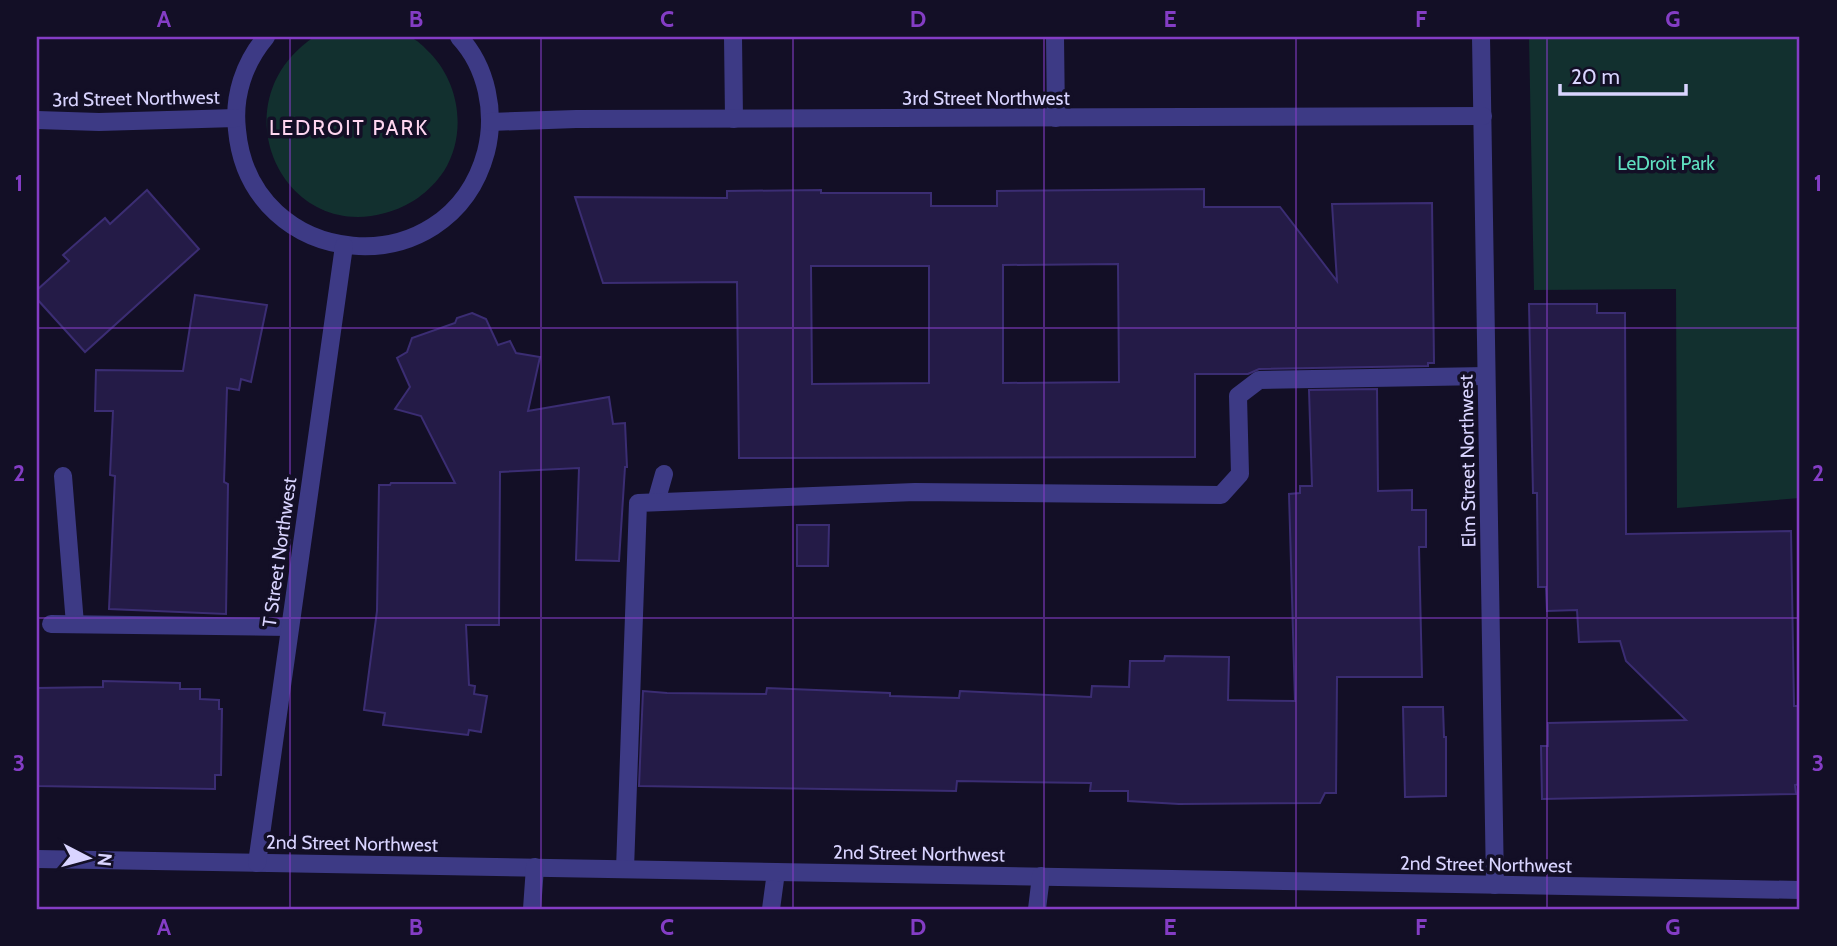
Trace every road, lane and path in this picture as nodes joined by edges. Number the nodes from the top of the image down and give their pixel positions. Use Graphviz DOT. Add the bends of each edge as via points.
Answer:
graph roads {
  1 [pos="266,37"];
  2 [pos="459,37"];
  3 [pos="733,37"];
  4 [pos="1055,37"];
  5 [pos="1481,37"];
  6 [pos="1483,116"];
  7 [pos="236,118"];
  8 [pos="1056,118"];
  9 [pos="734,119"];
  10 [pos="37,120"];
  11 [pos="490,122"];
  12 [pos="344,246"];
  13 [pos="1486,376"];
  14 [pos="664,474"];
  15 [pos="64,476"];
  16 [pos="656,502"];
  17 [pos="51,624"];
  18 [pos="75,624"];
  19 [pos="290,627"];
  20 [pos="37,859"];
  21 [pos="257,863"];
  22 [pos="535,867"];
  23 [pos="625,869"];
  24 [pos="776,872"];
  25 [pos="1041,876"];
  26 [pos="1494,885"];
  27 [pos="1800,890"];
  28 [pos="532,909"];
  29 [pos="771,909"];
  30 [pos="1037,909"];
  1 -- 7 [label="street" via="241,81"];
  2 -- 11 [label="street" via="481,73"];
  3 -- 9 [label="street"];
  4 -- 8 [label="street"];
  5 -- 6 [label="street, Elm Street Northwest"];
  6 -- 8 [label="street, 3rd Street Northwest"];
  6 -- 13 [label="street, Elm Street Northwest"];
  7 -- 10 [label="street, 3rd Street Northwest"];
  7 -- 12 [label="street" via="238,144 249,178 271,209 297,229"];
  8 -- 9 [label="street, 3rd Street Northwest"];
  9 -- 11 [label="street, 3rd Street Northwest"];
  11 -- 12 [label="street" via="483,162 471,186 439,222 399,242"];
  12 -- 19 [label="street, T Street Northwest"];
  13 -- 16 [label="street" via="1259,380 1238,396 1240,474 1221,495 915,492"];
  13 -- 26 [label="street, Elm Street Northwest"];
  14 -- 16 [label="street"];
  15 -- 18 [label="street"];
  16 -- 23 [label="street" via="638,503"];
  17 -- 18 [label="street"];
  18 -- 19 [label="street"];
  19 -- 21 [label="street, T Street Northwest"];
  20 -- 21 [label="street, 2nd Street Northwest"];
  21 -- 22 [label="street, 2nd Street Northwest"];
  22 -- 23 [label="street, 2nd Street Northwest"];
  22 -- 28 [label="street"];
  23 -- 24 [label="street, 2nd Street Northwest"];
  24 -- 25 [label="street, 2nd Street Northwest"];
  24 -- 29 [label="street"];
  25 -- 26 [label="street, 2nd Street Northwest"];
  25 -- 30 [label="street"];
  26 -- 27 [label="street, 2nd Street Northwest"];
}
